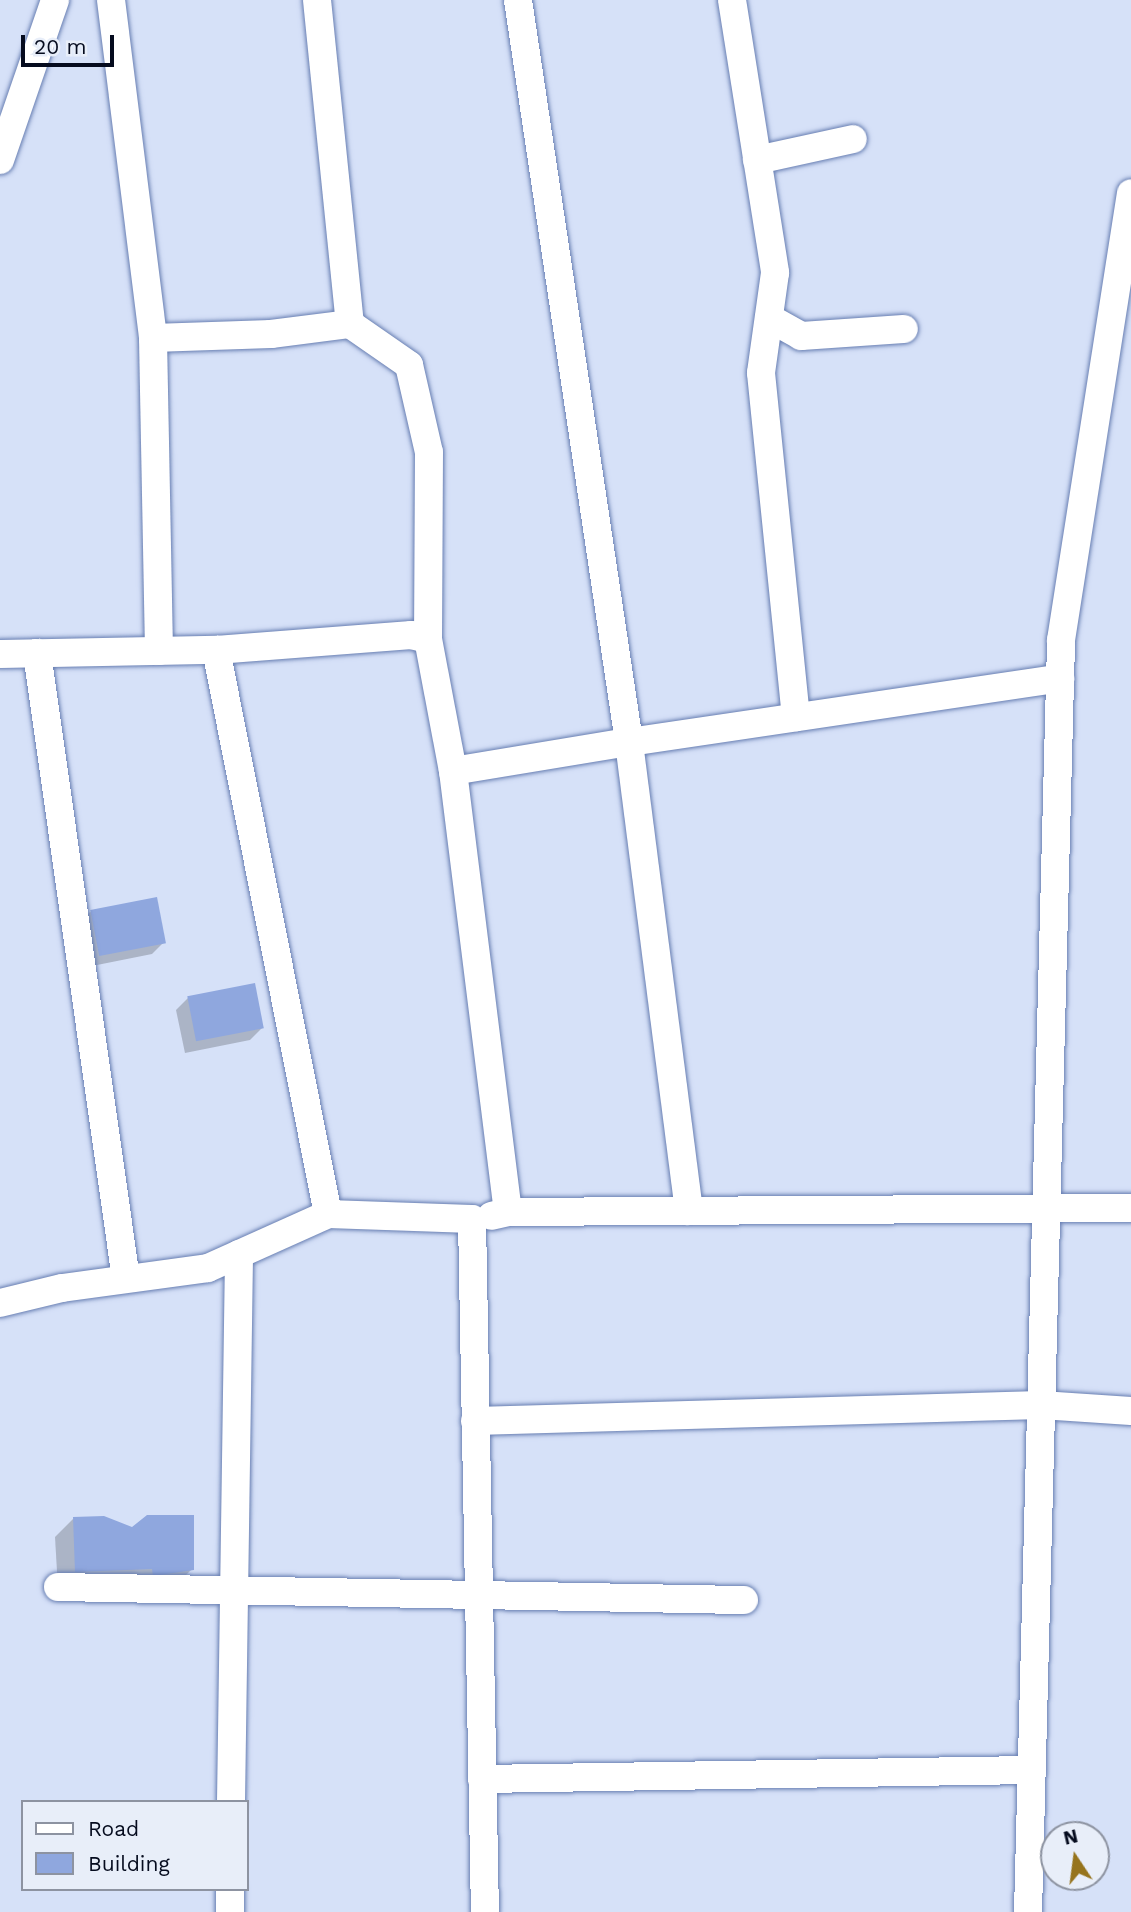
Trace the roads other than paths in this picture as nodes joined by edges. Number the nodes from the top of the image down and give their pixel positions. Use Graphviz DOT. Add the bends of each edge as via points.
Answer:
graph roads {
  1 [pos="55,0"];
  2 [pos="111,0"];
  3 [pos="317,0"];
  4 [pos="518,0"];
  5 [pos="732,0"];
  6 [pos="853,139"];
  7 [pos="0,160"];
  8 [pos="757,160"];
  9 [pos="1131,193"];
  10 [pos="1124,293"];
  11 [pos="769,318"];
  12 [pos="350,324"];
  13 [pos="904,329"];
  14 [pos="153,338"];
  15 [pos="428,639"];
  16 [pos="215,650"];
  17 [pos="159,651"];
  18 [pos="37,653"];
  19 [pos="0,654"];
  20 [pos="1060,678"];
  21 [pos="796,717"];
  22 [pos="629,741"];
  23 [pos="453,771"];
  24 [pos="1131,1208"];
  25 [pos="1046,1209"];
  26 [pos="689,1211"];
  27 [pos="508,1212"];
  28 [pos="328,1214"];
  29 [pos="472,1219"];
  30 [pos="239,1254"];
  31 [pos="126,1279"];
  32 [pos="0,1303"];
  33 [pos="1041,1405"];
  34 [pos="1131,1411"];
  35 [pos="475,1421"];
  36 [pos="58,1587"];
  37 [pos="234,1592"];
  38 [pos="479,1598"];
  39 [pos="744,1600"];
  40 [pos="1032,1770"];
  41 [pos="482,1779"];
  42 [pos="231,1800"];
  43 [pos="230,1891"];
  44 [pos="230,1912"];
  45 [pos="485,1912"];
  46 [pos="1028,1912"];
  1 -- 7 [label="street"];
  2 -- 14 [label="street"];
  3 -- 12 [label="street"];
  4 -- 22 [label="street"];
  5 -- 8 [label="street"];
  6 -- 8 [label="street"];
  8 -- 11 [label="street" via="775,273"];
  9 -- 10 [label="street"];
  10 -- 20 [label="street" via="1061,640"];
  11 -- 13 [label="street" via="801,336"];
  11 -- 21 [label="street" via="761,373"];
  12 -- 14 [label="street" via="271,334"];
  12 -- 15 [label="street" via="409,365 429,452"];
  14 -- 17 [label="street"];
  15 -- 16 [label="street" via="411,635"];
  15 -- 23 [label="street"];
  16 -- 17 [label="street"];
  16 -- 28 [label="street"];
  17 -- 18 [label="street"];
  18 -- 19 [label="street"];
  18 -- 31 [label="street"];
  20 -- 21 [label="street"];
  20 -- 25 [label="street"];
  21 -- 22 [label="street"];
  22 -- 23 [label="street"];
  22 -- 26 [label="street"];
  23 -- 27 [label="street"];
  24 -- 25 [label="street"];
  25 -- 26 [label="street"];
  25 -- 33 [label="street"];
  26 -- 27 [label="street"];
  27 -- 29 [label="street"];
  28 -- 29 [label="street"];
  28 -- 30 [label="street"];
  29 -- 35 [label="street"];
  30 -- 31 [label="street" via="208,1268"];
  30 -- 37 [label="street"];
  31 -- 32 [label="street"];
  33 -- 34 [label="street"];
  33 -- 35 [label="street"];
  33 -- 40 [label="street"];
  35 -- 38 [label="street"];
  36 -- 37 [label="street"];
  37 -- 38 [label="street"];
  37 -- 42 [label="street"];
  38 -- 39 [label="street"];
  38 -- 41 [label="street"];
  40 -- 41 [label="street"];
  40 -- 46 [label="street"];
  41 -- 45 [label="street"];
  43 -- 44 [label="street"];
}
